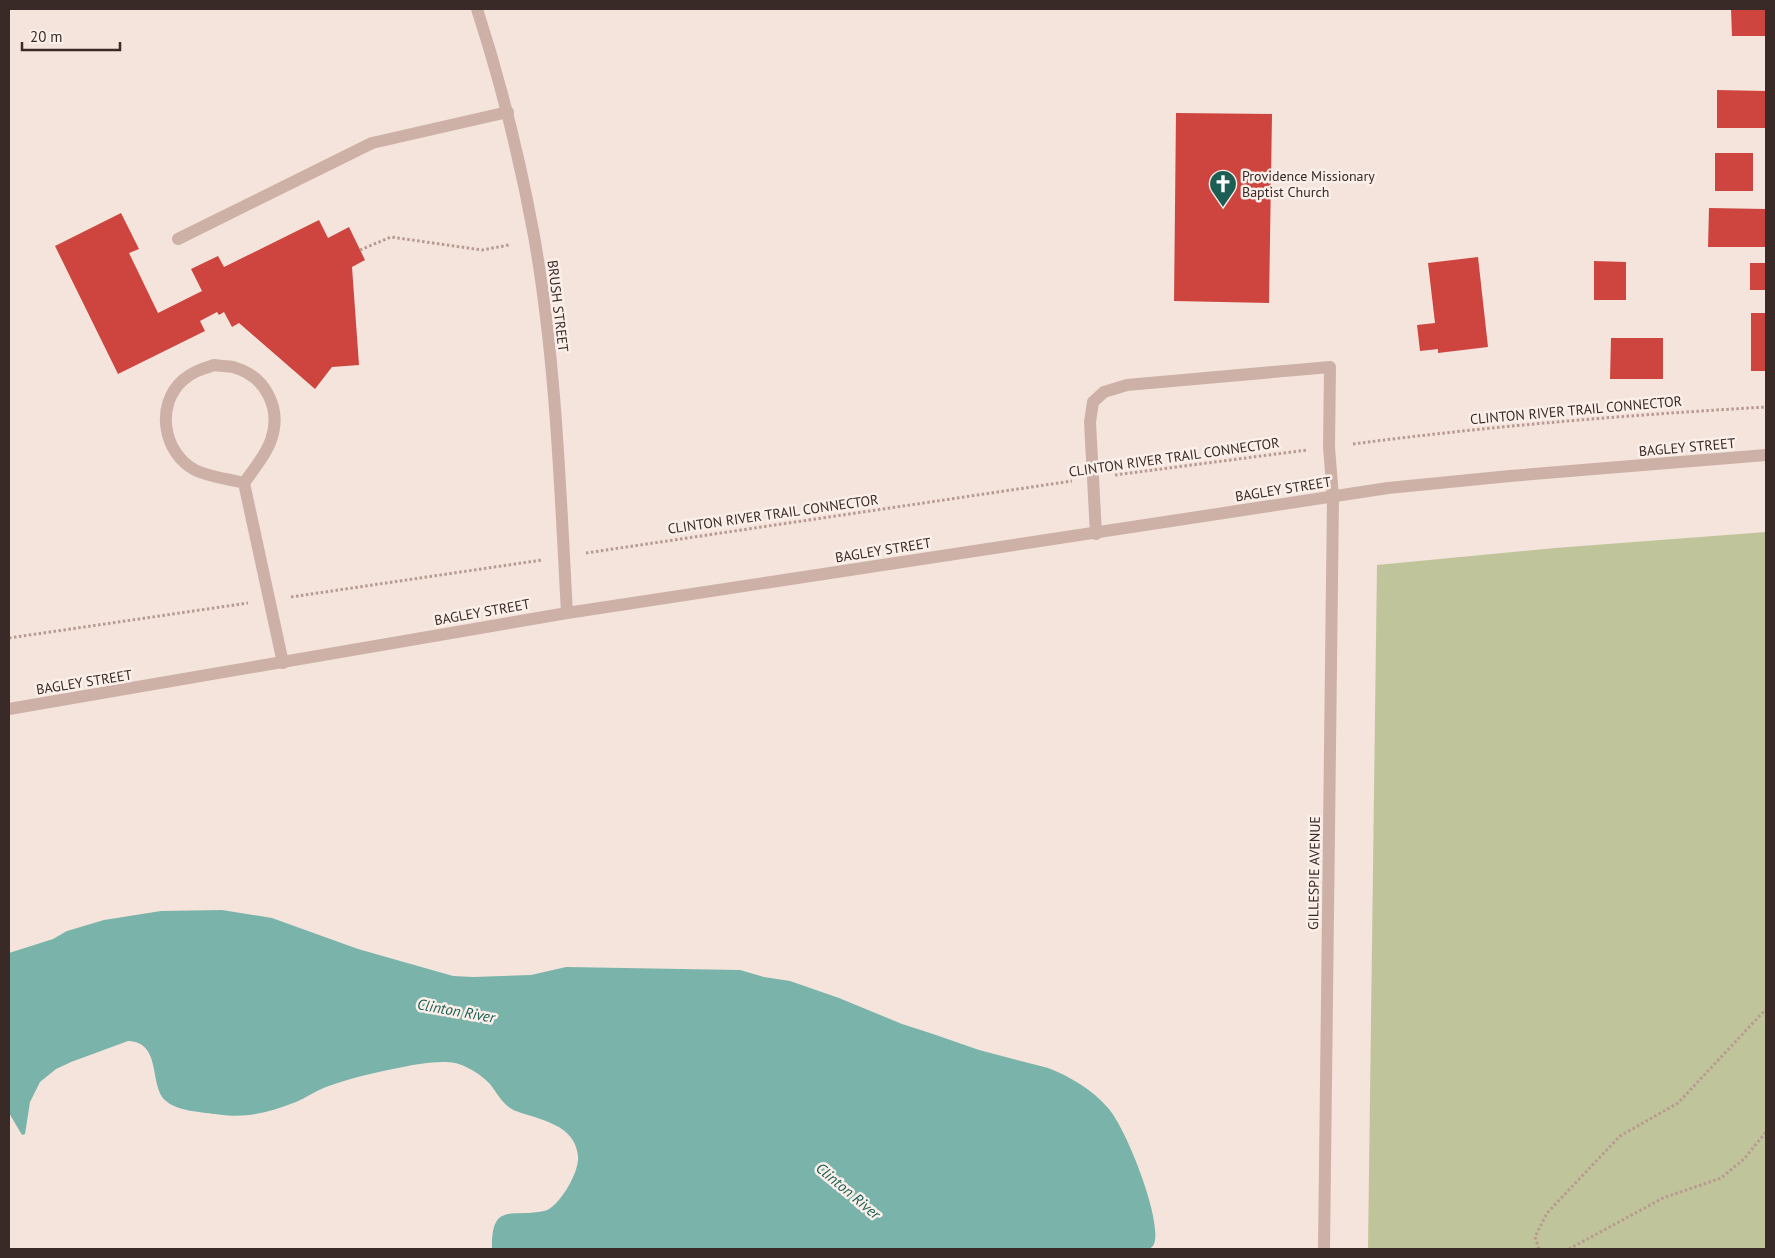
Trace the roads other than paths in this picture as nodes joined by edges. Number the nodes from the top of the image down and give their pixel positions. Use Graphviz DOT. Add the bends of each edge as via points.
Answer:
graph roads {
  1 [pos="477,9"];
  2 [pos="508,112"];
  3 [pos="178,239"];
  4 [pos="1766,455"];
  5 [pos="244,483"];
  6 [pos="1333,497"];
  7 [pos="1096,534"];
  8 [pos="567,613"];
  9 [pos="283,663"];
  10 [pos="9,709"];
  11 [pos="1324,1249"];
  1 -- 2 [label="street, BRUSH STREET"];
  2 -- 3 [label="street" via="372,143"];
  2 -- 8 [label="street, BRUSH STREET" via="534,237 544,308 554,402"];
  4 -- 6 [label="street, BAGLEY STREET" via="1458,481"];
  5 -- 5 [label="street" via="195,470 171,446 166,429 166,411 171,395 196,371 214,366 233,367 250,374 265,388 273,405 275,424 271,442"];
  5 -- 9 [label="street"];
  6 -- 7 [label="street, BAGLEY STREET"];
  6 -- 7 [label="street, GILLESPIE AVENUE" via="1329,447 1330,367 1127,385 1104,392 1093,402 1090,422"];
  6 -- 11 [label="street, GILLESPIE AVENUE"];
  7 -- 8 [label="street, BAGLEY STREET"];
  8 -- 9 [label="street, BAGLEY STREET"];
  9 -- 10 [label="street, BAGLEY STREET"];
}
